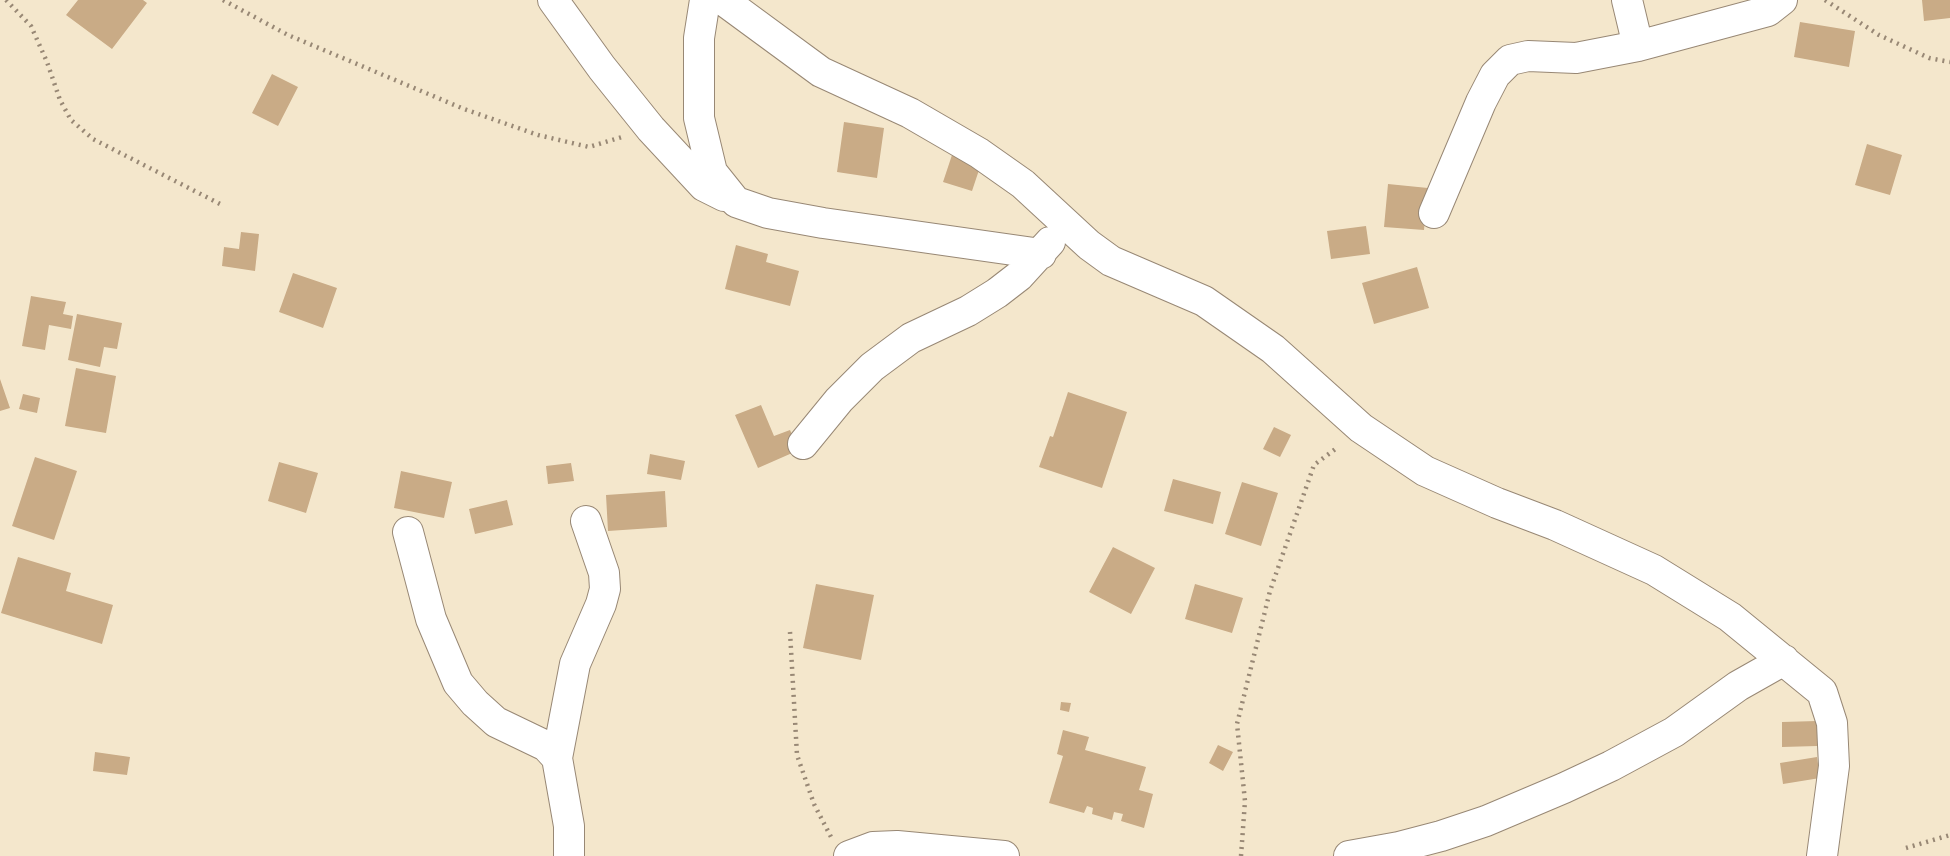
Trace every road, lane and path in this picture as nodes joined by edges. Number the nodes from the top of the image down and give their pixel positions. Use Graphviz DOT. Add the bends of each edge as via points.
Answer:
graph roads {
  1 [pos="6,0"];
  2 [pos="223,0"];
  3 [pos="553,0"];
  4 [pos="705,0"];
  5 [pos="723,0"];
  6 [pos="1627,0"];
  7 [pos="1782,0"];
  8 [pos="1825,0"];
  9 [pos="1638,46"];
  10 [pos="1950,62"];
  11 [pos="651,129"];
  12 [pos="737,202"];
  13 [pos="224,206"];
  14 [pos="1434,213"];
  15 [pos="1066,222"];
  16 [pos="1041,254"];
  17 [pos="1361,428"];
  18 [pos="803,444"];
  19 [pos="586,521"];
  20 [pos="408,532"];
  21 [pos="790,632"];
  22 [pos="1784,660"];
  23 [pos="557,758"];
  24 [pos="1950,835"];
  25 [pos="1906,848"];
  26 [pos="842,851"];
  27 [pos="569,856"];
  28 [pos="1003,856"];
  29 [pos="1241,856"];
  30 [pos="1349,856"];
  31 [pos="1822,856"];
  1 -- 13 [label="path" via="31,26 71,120 93,139"];
  2 -- 11 [label="path" via="288,35 538,135 589,147"];
  3 -- 11 [label="street"];
  4 -- 12 [label="street" via="699,38 699,118 712,172"];
  5 -- 15 [label="street" via="821,72 910,113 979,153"];
  6 -- 9 [label="street"];
  7 -- 9 [label="street" via="1768,11"];
  8 -- 10 [label="path" via="1879,35 1929,58"];
  9 -- 14 [label="street" via="1576,58 1510,60 1495,75 1481,102"];
  11 -- 12 [label="street" via="704,186"];
  12 -- 16 [label="street" via="823,223"];
  15 -- 16 [label="street"];
  15 -- 17 [label="street" via="1111,261 1214,307 1273,349"];
  16 -- 18 [label="street" via="997,293 911,338 872,367"];
  17 -- 22 [label="street" via="1425,471 1654,570 1730,617"];
  17 -- 29 [label="path" via="1314,465 1270,591 1237,724 1245,801"];
  19 -- 23 [label="street" via="605,589 575,664"];
  20 -- 23 [label="street" via="431,619 458,683 496,722 546,746"];
  21 -- 26 [label="path" via="797,755 814,804"];
  22 -- 30 [label="street" via="1674,732 1564,788 1441,836"];
  22 -- 31 [label="street" via="1822,692 1832,723 1834,766"];
  23 -- 27 [label="street" via="569,826"];
  24 -- 25 [label="path"];
  26 -- 28 [label="street" via="897,846"];
}
